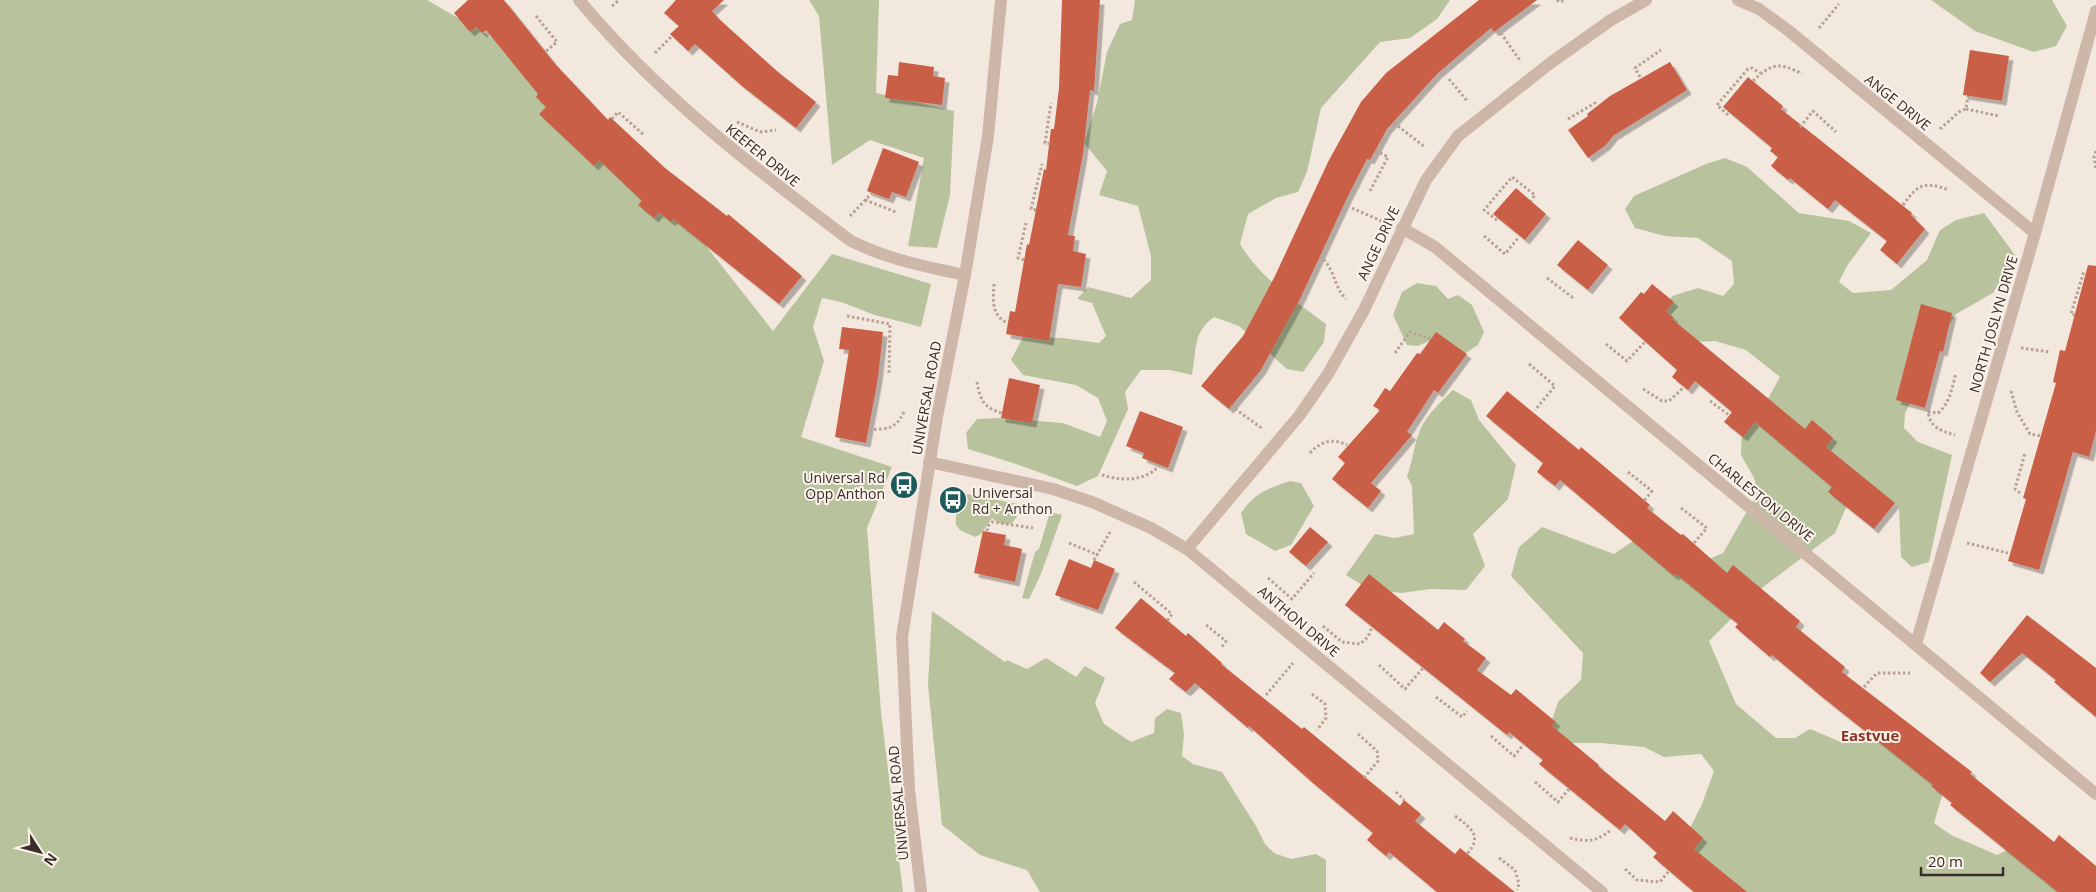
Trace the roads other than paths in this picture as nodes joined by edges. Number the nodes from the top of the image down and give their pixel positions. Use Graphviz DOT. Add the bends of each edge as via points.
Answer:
graph roads {
  1 [pos="579,0"];
  2 [pos="1001,0"];
  3 [pos="1646,0"];
  4 [pos="1738,0"];
  5 [pos="2096,10"];
  6 [pos="1402,228"];
  7 [pos="2035,233"];
  8 [pos="965,275"];
  9 [pos="929,462"];
  10 [pos="1187,549"];
  11 [pos="1916,644"];
  12 [pos="2096,794"];
  13 [pos="921,892"];
  14 [pos="1602,892"];
  1 -- 8 [label="street, KEEFER DRIVE" via="605,31 677,102 851,241 909,263"];
  2 -- 8 [label="street, UNIVERSAL ROAD" via="988,136"];
  3 -- 6 [label="street, ANGE DRIVE" via="1611,20 1458,136 1426,180"];
  4 -- 7 [label="street, ANGE DRIVE" via="1759,9 1805,45"];
  5 -- 7 [label="street, NORTH JOSLYN DRIVE"];
  6 -- 10 [label="street, ANGE DRIVE" via="1364,310 1328,374 1299,416"];
  6 -- 11 [label="street, CHARLESTON DRIVE" via="1434,247"];
  7 -- 11 [label="street, NORTH JOSLYN DRIVE"];
  8 -- 9 [label="street, UNIVERSAL ROAD"];
  9 -- 10 [label="street, ANTHON DRIVE" via="1053,489 1096,503 1151,528"];
  9 -- 13 [label="street, UNIVERSAL ROAD" via="902,637 910,790"];
  10 -- 14 [label="street, ANTHON DRIVE"];
  11 -- 12 [label="street, CHARLESTON DRIVE"];
}
